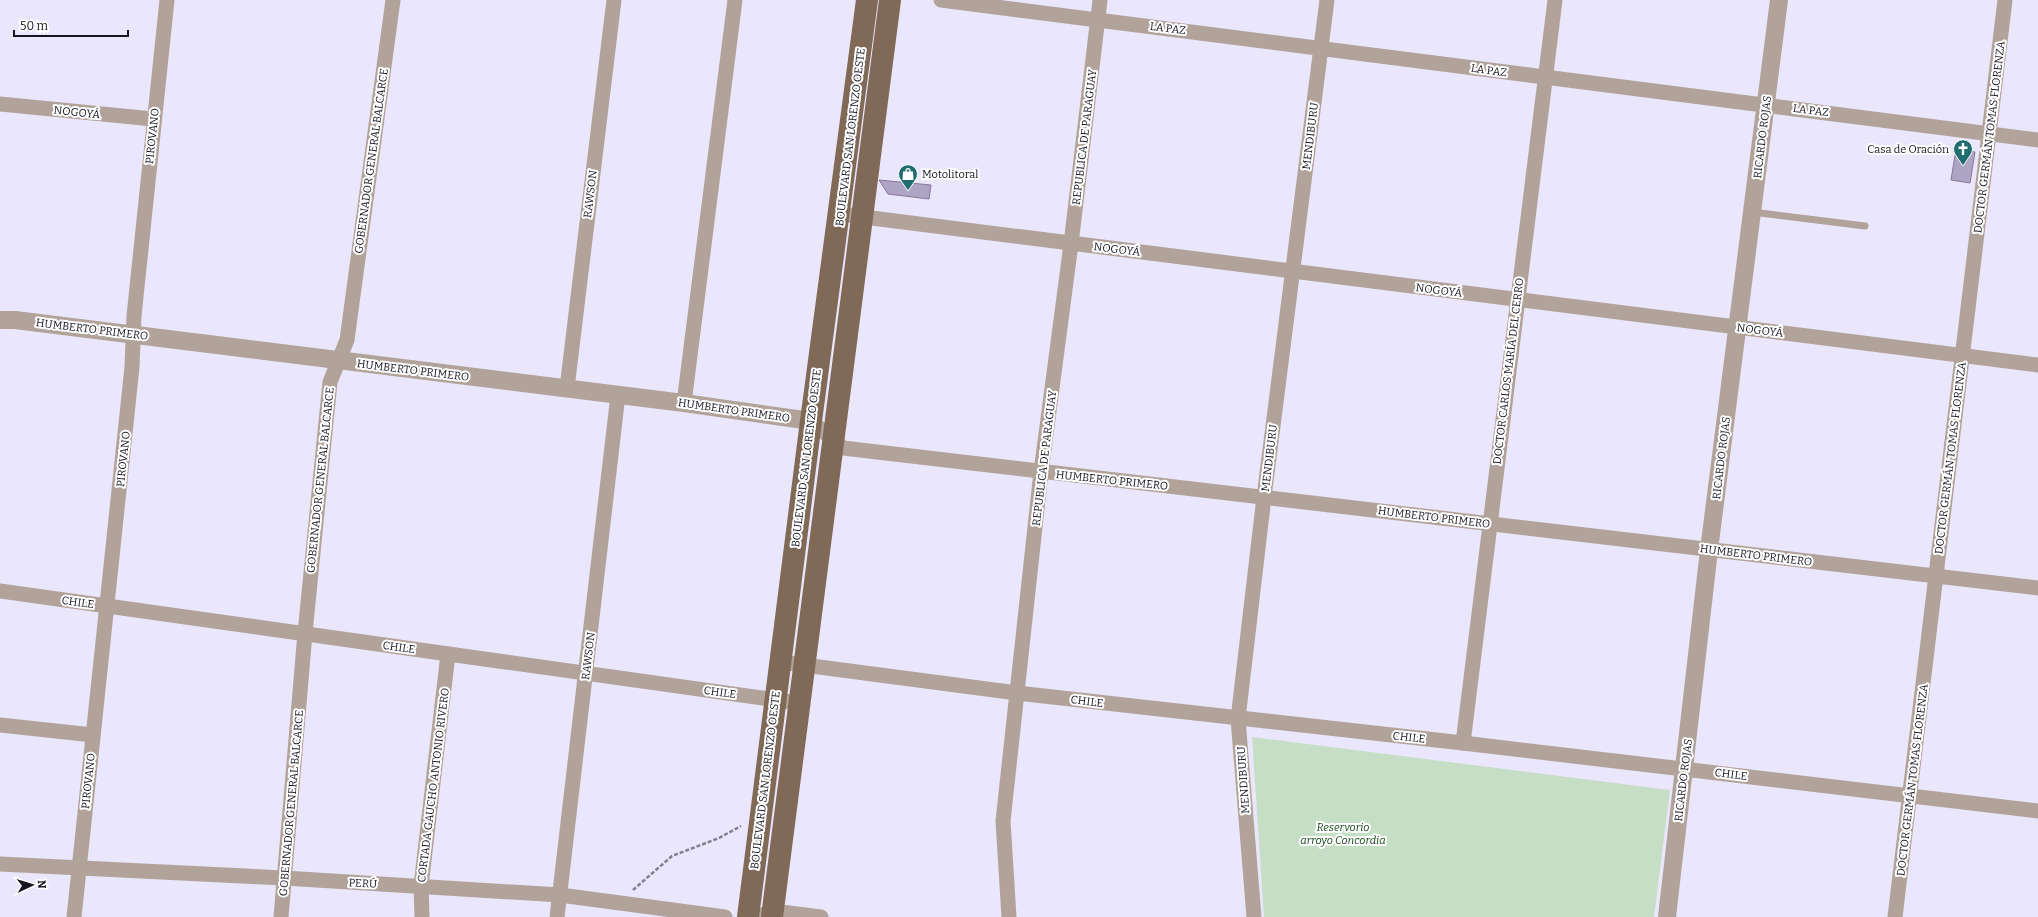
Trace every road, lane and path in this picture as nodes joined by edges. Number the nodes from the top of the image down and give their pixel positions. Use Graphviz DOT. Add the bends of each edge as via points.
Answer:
graph roads {
  1 [pos="167,0"];
  2 [pos="393,0"];
  3 [pos="614,0"];
  4 [pos="735,0"];
  5 [pos="867,0"];
  6 [pos="890,0"];
  7 [pos="941,0"];
  8 [pos="1100,0"];
  9 [pos="1327,0"];
  10 [pos="1555,0"];
  11 [pos="1779,0"];
  12 [pos="2005,0"];
  13 [pos="1098,20"];
  14 [pos="1322,47"];
  15 [pos="1546,77"];
  16 [pos="0,104"];
  17 [pos="1766,104"];
  18 [pos="153,119"];
  19 [pos="1989,133"];
  20 [pos="2038,140"];
  21 [pos="1752,212"];
  22 [pos="840,214"];
  23 [pos="863,216"];
  24 [pos="1865,226"];
  25 [pos="1071,244"];
  26 [pos="1293,271"];
  27 [pos="1517,300"];
  28 [pos="5,318"];
  29 [pos="1738,327"];
  30 [pos="132,334"];
  31 [pos="1962,355"];
  32 [pos="338,361"];
  33 [pos="2038,365"];
  34 [pos="567,388"];
  35 [pos="618,395"];
  36 [pos="684,403"];
  37 [pos="810,421"];
  38 [pos="832,441"];
  39 [pos="1041,472"];
  40 [pos="1264,496"];
  41 [pos="1489,524"];
  42 [pos="1709,550"];
  43 [pos="1935,576"];
  44 [pos="2038,588"];
  45 [pos="0,591"];
  46 [pos="107,606"];
  47 [pos="305,633"];
  48 [pos="448,654"];
  49 [pos="781,662"];
  50 [pos="803,666"];
  51 [pos="586,672"];
  52 [pos="1017,693"];
  53 [pos="775,700"];
  54 [pos="798,704"];
  55 [pos="1238,719"];
  56 [pos="0,725"];
  57 [pos="93,735"];
  58 [pos="1463,743"];
  59 [pos="1684,769"];
  60 [pos="1910,795"];
  61 [pos="2038,811"];
  62 [pos="761,815"];
  63 [pos="0,864"];
  64 [pos="79,867"];
  65 [pos="284,878"];
  66 [pos="420,886"];
  67 [pos="560,895"];
  68 [pos="618,902"];
  69 [pos="767,915"];
  70 [pos="74,917"];
  71 [pos="281,917"];
  72 [pos="422,917"];
  73 [pos="557,917"];
  74 [pos="725,917"];
  75 [pos="748,917"];
  76 [pos="821,917"];
  77 [pos="1009,917"];
  78 [pos="1254,917"];
  79 [pos="1667,917"];
  80 [pos="1895,917"];
  1 -- 18 [label="street, PIROVANO"];
  2 -- 32 [label="street, GOBERNADOR GENERAL BALCARCE" via="347,340"];
  3 -- 34 [label="street, RAWSON"];
  4 -- 36 [label="street"];
  5 -- 22 [label="main road, BOULEVARD SAN LORENZO OESTE"];
  6 -- 23 [label="main road, BOULEVARD SAN LORENZO OESTE"];
  7 -- 13 [label="street, LA PAZ"];
  8 -- 13 [label="street, REPUBLICA DE PARAGUAY"];
  9 -- 14 [label="street, MENDIBURU"];
  10 -- 15 [label="street, DOCTOR CARLOS MARÍA DEL CERRO"];
  11 -- 17 [label="street, RICARDO ROJAS"];
  12 -- 19 [label="street, DOCTOR GERMÁN TOMAS FLORENZA"];
  13 -- 14 [label="street, LA PAZ"];
  13 -- 25 [label="street, REPUBLICA DE PARAGUAY"];
  14 -- 15 [label="street, LA PAZ"];
  14 -- 26 [label="street, MENDIBURU"];
  15 -- 17 [label="street, LA PAZ"];
  15 -- 27 [label="street, DOCTOR CARLOS MARÍA DEL CERRO"];
  16 -- 18 [label="street, NOGOYÁ"];
  17 -- 19 [label="street, LA PAZ"];
  17 -- 21 [label="street, RICARDO ROJAS"];
  18 -- 30 [label="street, PIROVANO"];
  19 -- 20 [label="street, LA PAZ"];
  19 -- 31 [label="street, DOCTOR GERMÁN TOMAS FLORENZA"];
  21 -- 24 [label="lane"];
  21 -- 29 [label="street, RICARDO ROJAS"];
  22 -- 23 [label="street, NOGOYÁ"];
  22 -- 37 [label="main road, BOULEVARD SAN LORENZO OESTE"];
  23 -- 25 [label="street, NOGOYÁ"];
  23 -- 38 [label="main road, BOULEVARD SAN LORENZO OESTE"];
  25 -- 26 [label="street, NOGOYÁ"];
  25 -- 39 [label="street, REPUBLICA DE PARAGUAY"];
  26 -- 27 [label="street, NOGOYÁ"];
  26 -- 40 [label="street, MENDIBURU"];
  27 -- 29 [label="street, NOGOYÁ"];
  27 -- 41 [label="street, DOCTOR CARLOS MARÍA DEL CERRO"];
  28 -- 30 [label="street, HUMBERTO PRIMERO"];
  29 -- 31 [label="street, NOGOYÁ"];
  29 -- 42 [label="street, RICARDO ROJAS"];
  30 -- 32 [label="street, HUMBERTO PRIMERO"];
  30 -- 46 [label="street, PIROVANO" via="132,366"];
  31 -- 33 [label="street, NOGOYÁ"];
  31 -- 43 [label="street, DOCTOR GERMÁN TOMAS FLORENZA"];
  32 -- 34 [label="street, HUMBERTO PRIMERO"];
  32 -- 47 [label="street, GOBERNADOR GENERAL BALCARCE" via="330,382"];
  34 -- 35 [label="street, HUMBERTO PRIMERO"];
  35 -- 36 [label="street, HUMBERTO PRIMERO"];
  35 -- 51 [label="street, RAWSON"];
  36 -- 37 [label="street, HUMBERTO PRIMERO"];
  37 -- 38 [label="street, HUMBERTO PRIMERO"];
  37 -- 49 [label="main road, BOULEVARD SAN LORENZO OESTE"];
  38 -- 39 [label="street, HUMBERTO PRIMERO" via="843,448"];
  38 -- 50 [label="main road, BOULEVARD SAN LORENZO OESTE"];
  39 -- 40 [label="street, HUMBERTO PRIMERO"];
  39 -- 52 [label="street, REPUBLICA DE PARAGUAY"];
  40 -- 41 [label="street, HUMBERTO PRIMERO"];
  40 -- 55 [label="street, MENDIBURU"];
  41 -- 42 [label="street, HUMBERTO PRIMERO"];
  41 -- 58 [label="street, DOCTOR CARLOS MARÍA DEL CERRO"];
  42 -- 43 [label="street, HUMBERTO PRIMERO"];
  42 -- 59 [label="street, RICARDO ROJAS"];
  43 -- 44 [label="street, HUMBERTO PRIMERO"];
  43 -- 60 [label="street, DOCTOR GERMÁN TOMAS FLORENZA"];
  45 -- 46 [label="street, CHILE"];
  46 -- 47 [label="street, CHILE"];
  46 -- 57 [label="street, PIROVANO"];
  47 -- 48 [label="street, CHILE"];
  47 -- 65 [label="street, GOBERNADOR GENERAL BALCARCE"];
  48 -- 51 [label="street, CHILE"];
  48 -- 66 [label="street, CORTADA GAUCHO ANTONIO RIVERO"];
  49 -- 50 [label="street, CHILE"];
  49 -- 53 [label="main road, BOULEVARD SAN LORENZO OESTE"];
  50 -- 52 [label="street, CHILE"];
  50 -- 54 [label="main road, BOULEVARD SAN LORENZO OESTE"];
  51 -- 53 [label="street, CHILE"];
  51 -- 67 [label="street, RAWSON"];
  52 -- 55 [label="street, CHILE"];
  52 -- 77 [label="street, REPUBLICA DE PARAGUAY" via="1002,821"];
  53 -- 54 [label="street, CHILE"];
  53 -- 62 [label="main road, BOULEVARD SAN LORENZO OESTE"];
  54 -- 69 [label="main road, BOULEVARD SAN LORENZO OESTE"];
  55 -- 58 [label="street, CHILE"];
  55 -- 78 [label="street, MENDIBURU"];
  56 -- 57 [label="street"];
  57 -- 64 [label="street, PIROVANO"];
  58 -- 59 [label="street, CHILE"];
  59 -- 60 [label="street, CHILE"];
  59 -- 79 [label="street, RICARDO ROJAS"];
  60 -- 61 [label="street, CHILE"];
  60 -- 80 [label="street, DOCTOR GERMÁN TOMAS FLORENZA"];
  62 -- 68 [label="path" via="719,838 672,856"];
  62 -- 75 [label="main road, BOULEVARD SAN LORENZO OESTE"];
  63 -- 64 [label="street, PERÚ"];
  64 -- 65 [label="street, PERÚ"];
  64 -- 70 [label="street, PIROVANO"];
  65 -- 66 [label="street, PERÚ"];
  65 -- 71 [label="street, GOBERNADOR GENERAL BALCARCE"];
  66 -- 67 [label="street, PERÚ"];
  66 -- 72 [label="street, CORTADA GAUCHO ANTONIO RIVERO"];
  67 -- 68 [label="street, PERÚ"];
  67 -- 73 [label="street, RAWSON"];
  68 -- 74 [label="street, PERÚ"];
  69 -- 76 [label="street"];
}
